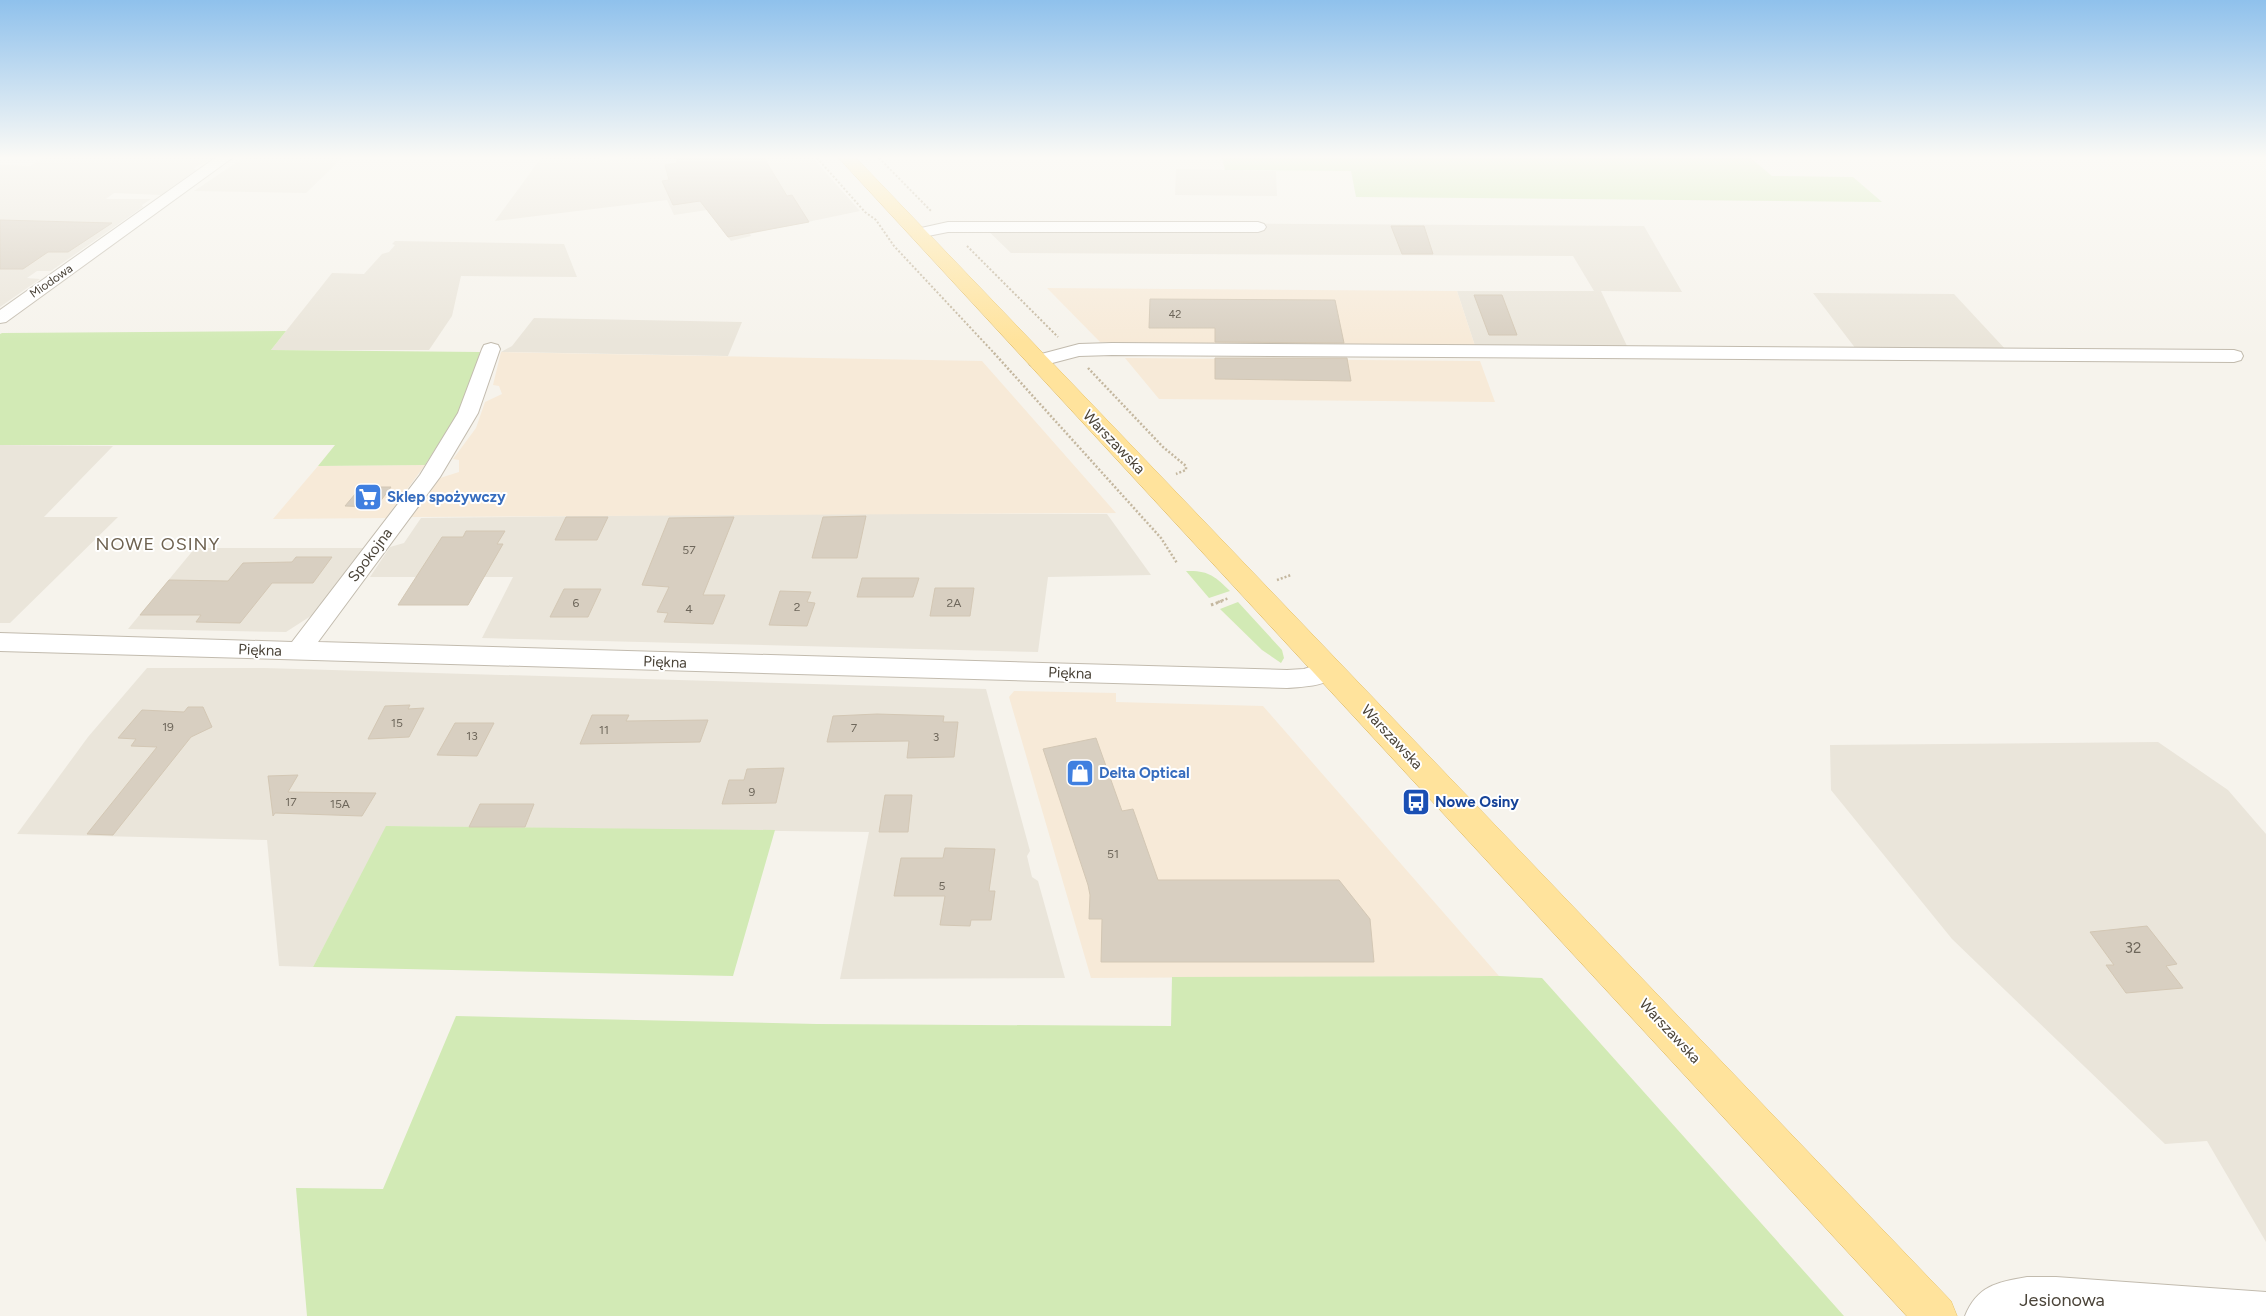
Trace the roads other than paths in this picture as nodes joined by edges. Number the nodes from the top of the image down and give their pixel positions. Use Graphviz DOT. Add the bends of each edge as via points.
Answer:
graph roads {
  1 [pos="139,219"];
  2 [pos="905,219"];
  3 [pos="1258,227"];
  4 [pos="918,233"];
  5 [pos="0,318"];
  6 [pos="490,349"];
  7 [pos="2234,356"];
  8 [pos="1038,361"];
  9 [pos="0,642"];
  10 [pos="298,651"];
  11 [pos="1328,670"];
  12 [pos="2266,1311"];
  13 [pos="1936,1316"];
  14 [pos="1984,1316"];
  1 -- 5 [label="street, Miodowa"];
  2 -- 4 [label="main road, Warszawska"];
  3 -- 4 [label="street" via="948,226"];
  4 -- 8 [label="main road, Warszawska"];
  6 -- 10 [label="street, Spokojna" via="468,413 429,477"];
  7 -- 8 [label="street" via="1142,349 1072,352"];
  8 -- 11 [label="main road, Warszawska"];
  9 -- 10 [label="street, Piękna"];
  10 -- 11 [label="street, Piękna" via="1287,679 1306,678"];
  11 -- 13 [label="main road, Warszawska"];
  12 -- 14 [label="street, Jesionowa" via="2027,1296 2000,1302"];
}
